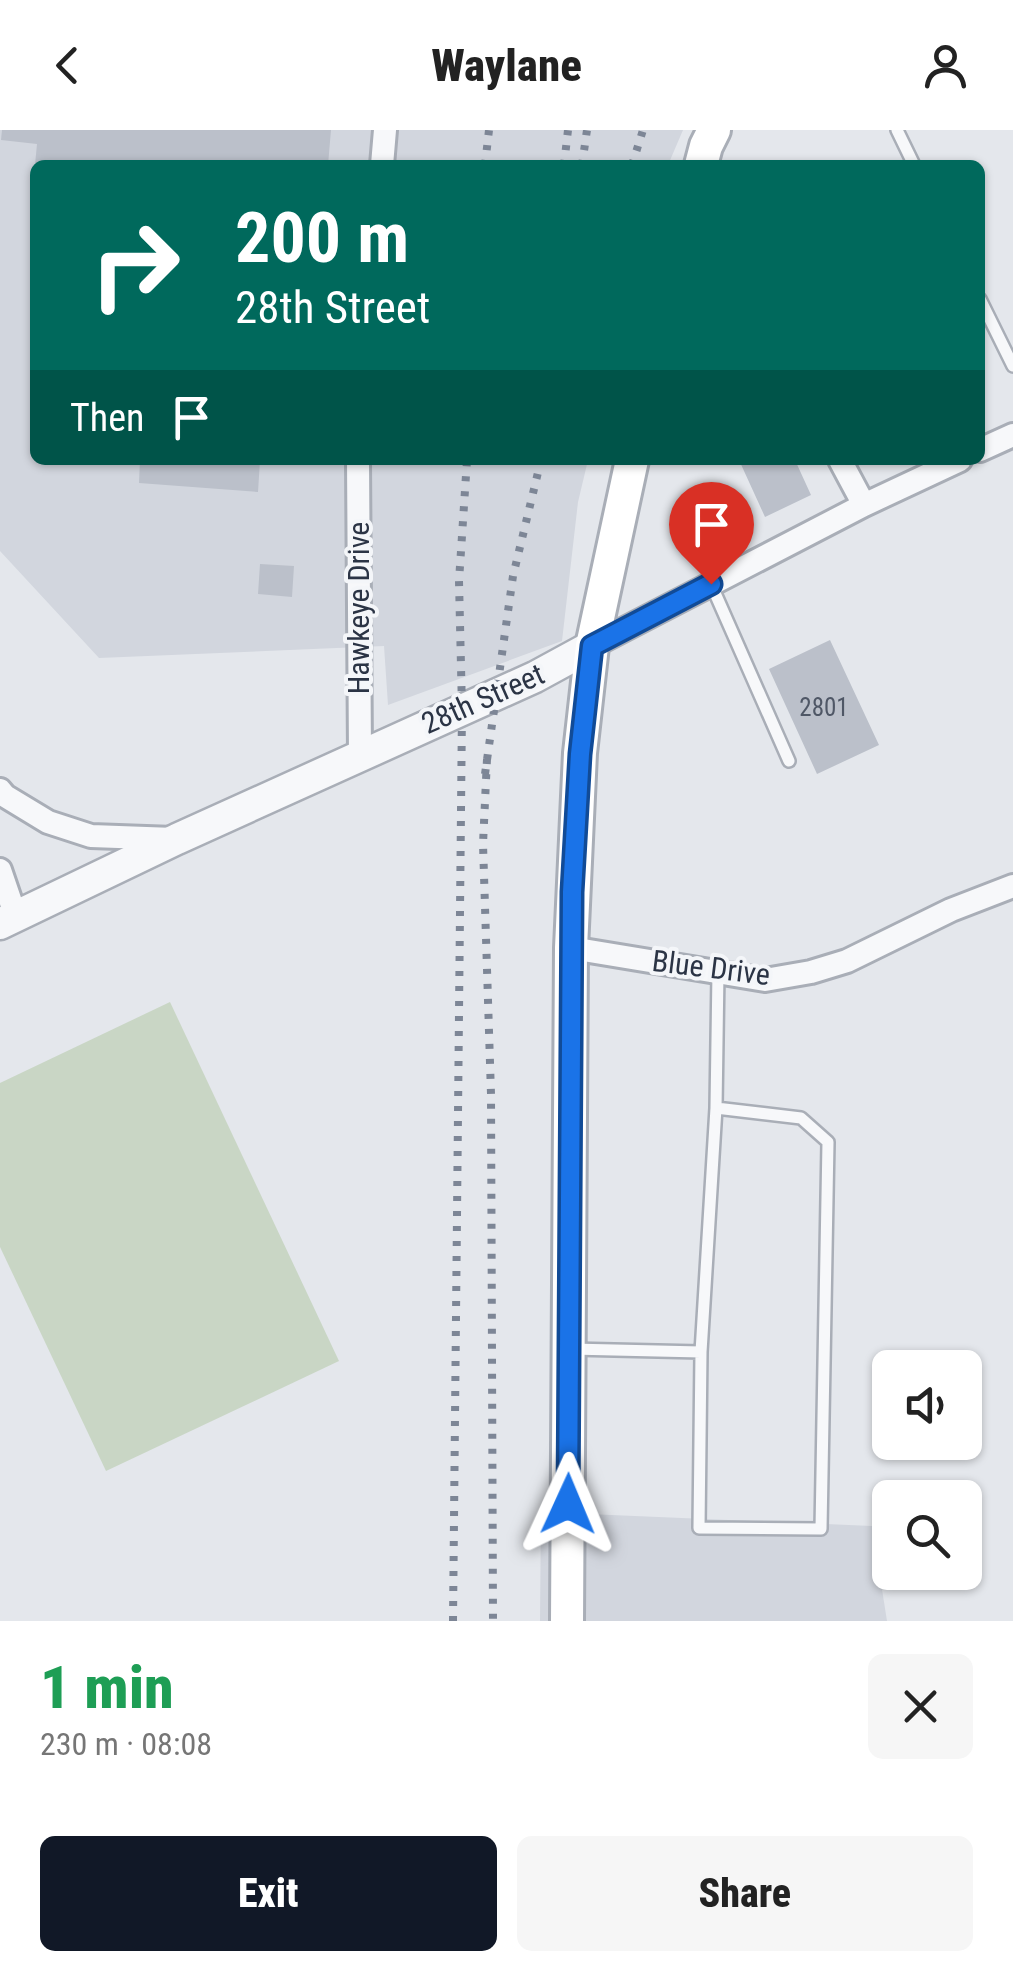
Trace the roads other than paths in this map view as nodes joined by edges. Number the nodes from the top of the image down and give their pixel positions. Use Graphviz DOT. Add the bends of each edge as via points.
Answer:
graph roads {
  1 [pos="385,130"];
  2 [pos="714,130"];
  3 [pos="897,130"];
  4 [pos="382,160"];
  5 [pos="702,160"];
  6 [pos="912,160"];
  7 [pos="985,309"];
  8 [pos="1013,366"];
  9 [pos="1013,435"];
  10 [pos="985,448"];
  11 [pos="358,465"];
  12 [pos="631,465"];
  13 [pos="843,465"];
  14 [pos="949,465"];
  15 [pos="864,505"];
  16 [pos="711,584"];
  17 [pos="592,646"];
  18 [pos="360,755"];
  19 [pos="789,760"];
  20 [pos="0,790"];
  21 [pos="177,839"];
  22 [pos="0,870"];
  23 [pos="1010,894"];
  24 [pos="8,920"];
  25 [pos="571,948"];
  26 [pos="718,972"];
  27 [pos="716,1108"];
  28 [pos="570,1348"];
  29 [pos="701,1352"];
  30 [pos="566,1621"];
  1 -- 4 [label="street"];
  2 -- 5 [label="main road"];
  3 -- 6 [label="lane"];
  7 -- 8 [label="lane"];
  9 -- 10 [label="street"];
  11 -- 18 [label="street, Hawkeye Drive"];
  12 -- 17 [label="main road"];
  13 -- 15 [label="street"];
  14 -- 15 [label="street, 28th Street"];
  15 -- 16 [label="street, 28th Street"];
  16 -- 17 [label="street, 28th Street"];
  16 -- 19 [label="lane"];
  17 -- 18 [label="street, 28th Street"];
  17 -- 25 [label="main road"];
  18 -- 21 [label="street, 28th Street"];
  20 -- 21 [label="street" via="48,822 91,836"];
  21 -- 24 [label="street, 28th Street"];
  22 -- 24 [label="street"];
  23 -- 26 [label="street, Blue Drive" via="950,910 848,961 811,972 765,980"];
  25 -- 26 [label="street, Blue Drive"];
  25 -- 28 [label="main road"];
  26 -- 27 [label="lane"];
  27 -- 29 [label="lane"];
  27 -- 29 [label="lane" via="801,1118 828,1142 821,1529 699,1528"];
  28 -- 29 [label="lane"];
  28 -- 30 [label="main road"];
}
